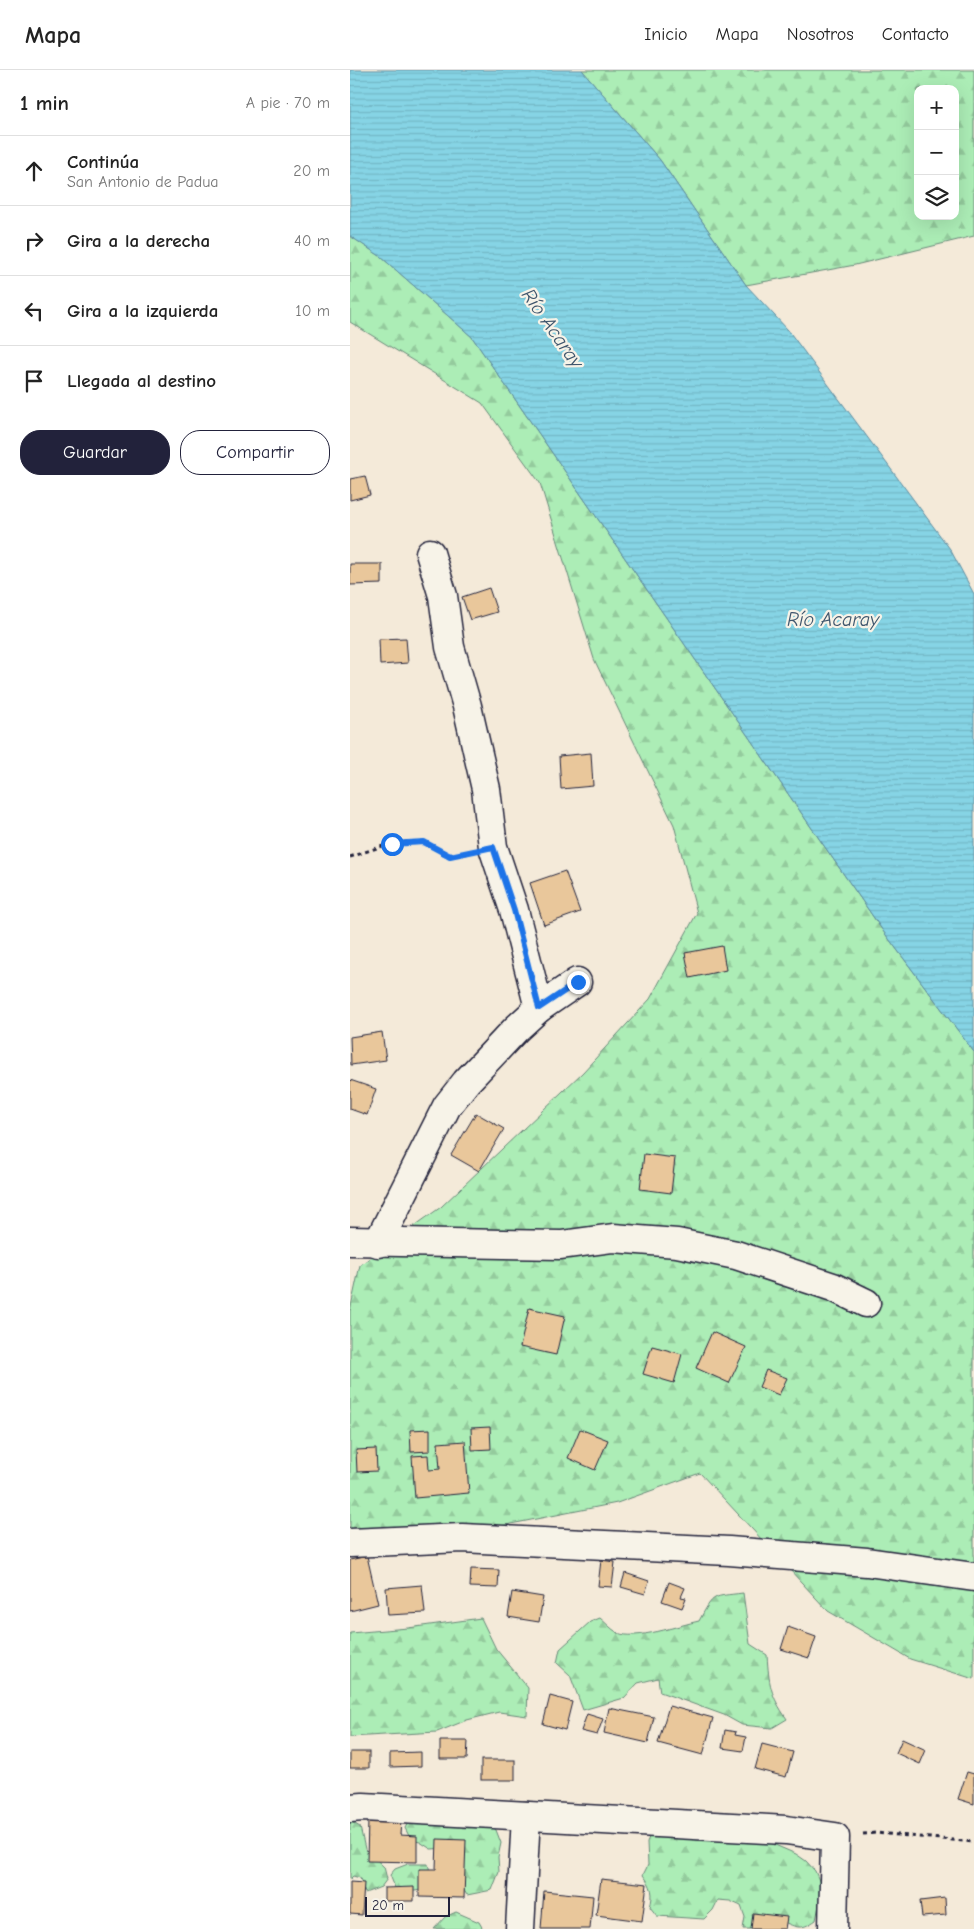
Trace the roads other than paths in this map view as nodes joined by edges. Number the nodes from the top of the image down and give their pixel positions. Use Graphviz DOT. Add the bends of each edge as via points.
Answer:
graph roads {
  1 [pos="430,553"];
  2 [pos="578,982"];
  3 [pos="539,1008"];
  4 [pos="350,1241"];
  5 [pos="378,1243"];
  6 [pos="866,1302"];
  7 [pos="350,1543"];
  8 [pos="974,1577"];
  9 [pos="350,1808"];
  10 [pos="526,1816"];
  11 [pos="520,1929"];
  12 [pos="833,1929"];
  1 -- 3 [label="street" via="443,596 450,647 486,789 493,847 514,910"];
  2 -- 3 [label="street"];
  3 -- 5 [label="street" via="490,1054 447,1106"];
  4 -- 5 [label="street"];
  5 -- 6 [label="street" via="561,1246 613,1238 677,1242 736,1255 832,1287"];
  7 -- 8 [label="street" via="462,1538 730,1551 867,1562"];
  9 -- 10 [label="street"];
  10 -- 11 [label="street"];
  10 -- 12 [label="street" via="786,1830 835,1837"];
}
